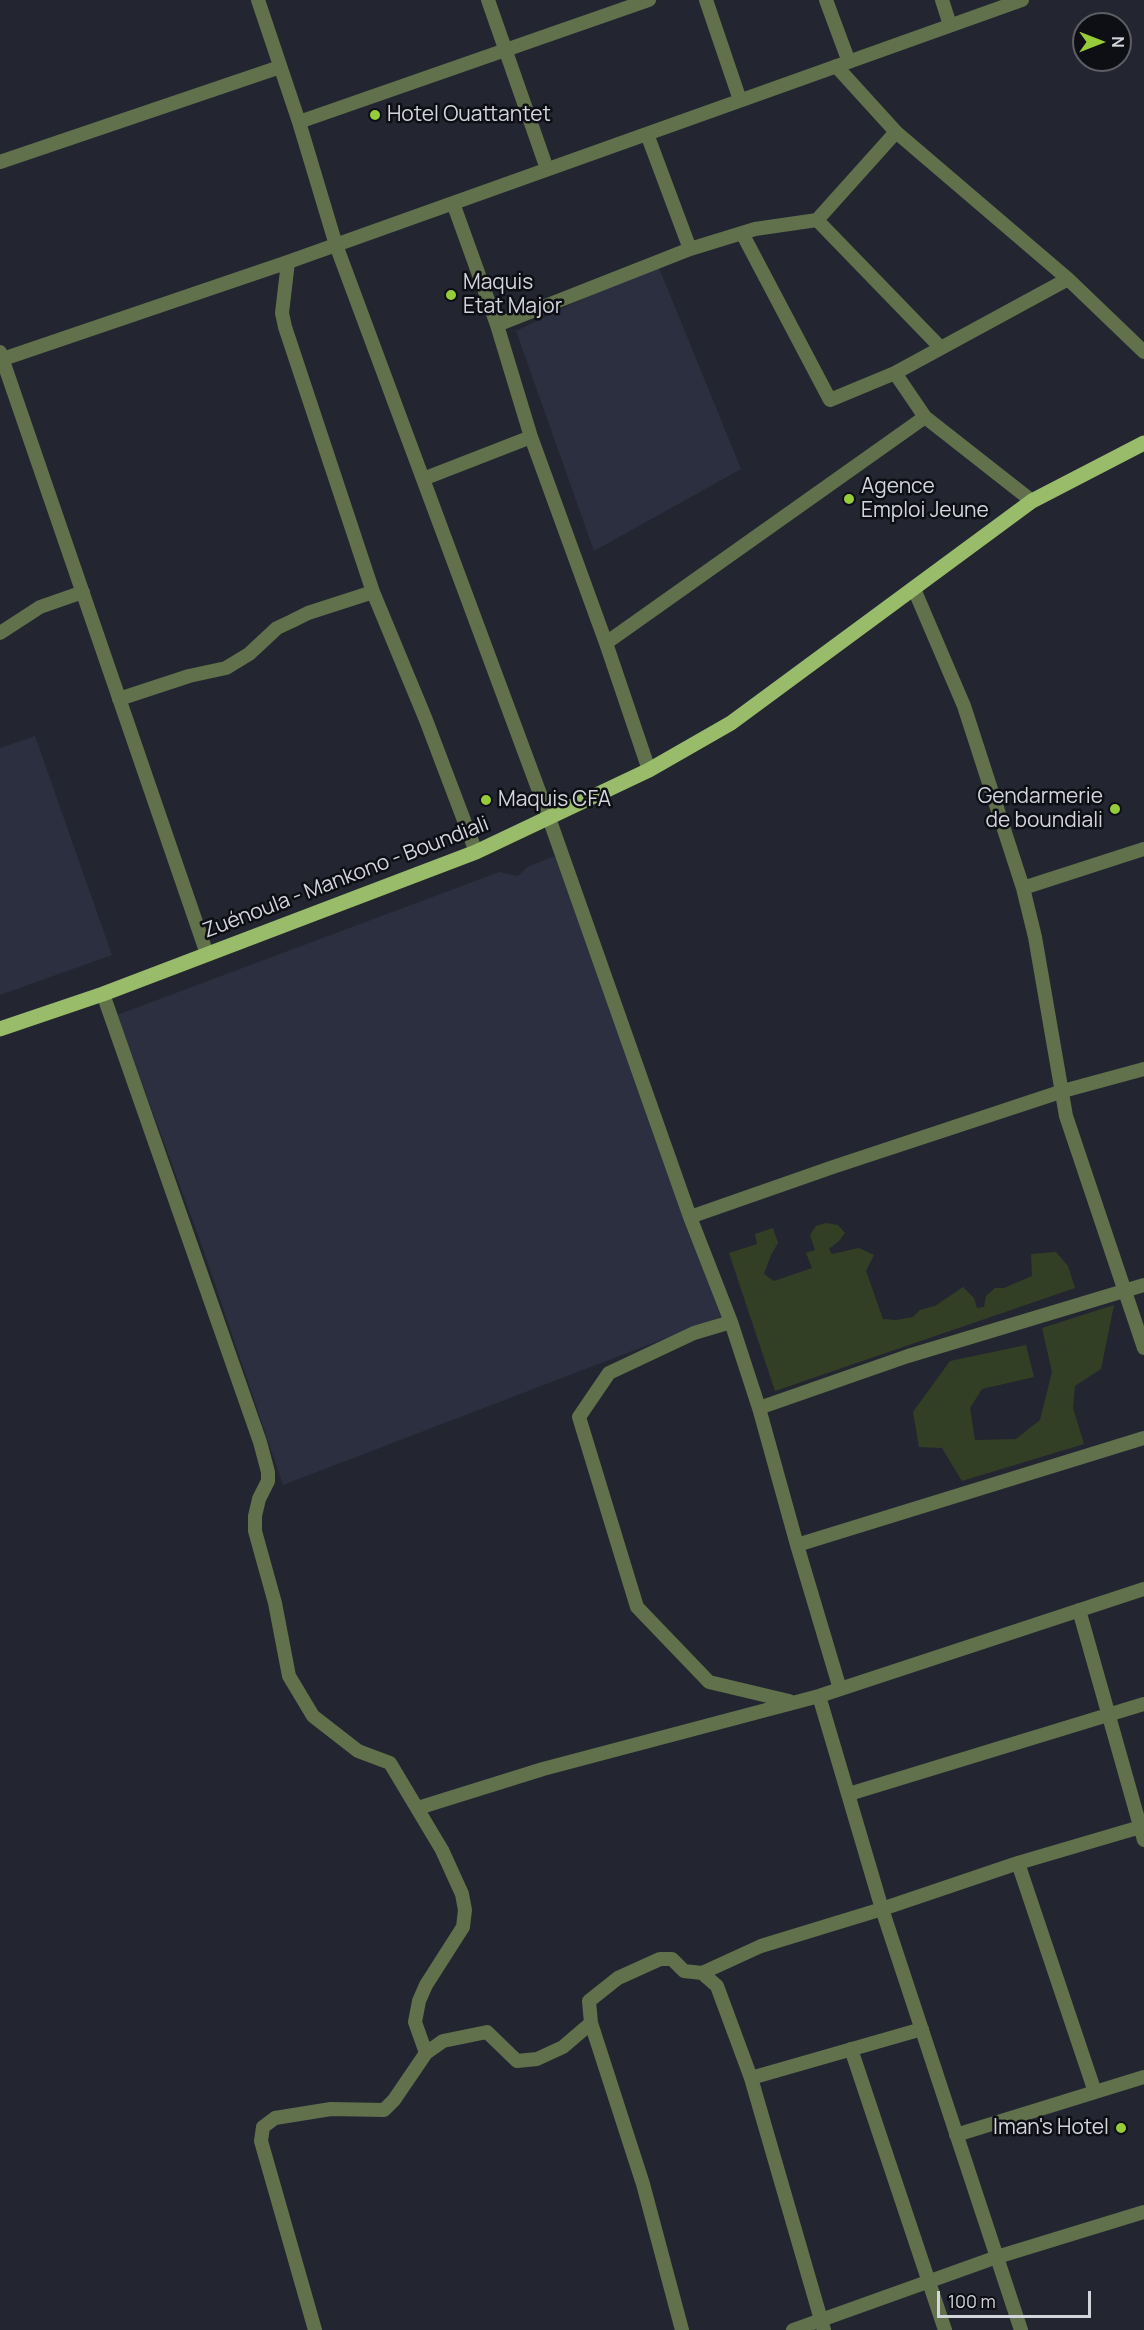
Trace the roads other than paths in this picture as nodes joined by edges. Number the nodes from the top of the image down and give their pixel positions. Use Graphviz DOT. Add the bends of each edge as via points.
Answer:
graph roads {
  1 [pos="258,0"];
  2 [pos="488,0"];
  3 [pos="649,0"];
  4 [pos="706,0"];
  5 [pos="826,0"];
  6 [pos="942,0"];
  7 [pos="1022,0"];
  8 [pos="950,26"];
  9 [pos="506,51"];
  10 [pos="843,64"];
  11 [pos="280,67"];
  12 [pos="740,100"];
  13 [pos="299,122"];
  14 [pos="896,132"];
  15 [pos="647,134"];
  16 [pos="0,162"];
  17 [pos="547,169"];
  18 [pos="453,203"];
  19 [pos="817,220"];
  20 [pos="742,233"];
  21 [pos="336,245"];
  22 [pos="690,249"];
  23 [pos="288,262"];
  24 [pos="1068,279"];
  25 [pos="497,325"];
  26 [pos="941,348"];
  27 [pos="1144,352"];
  28 [pos="1,357"];
  29 [pos="895,374"];
  30 [pos="926,417"];
  31 [pos="531,437"];
  32 [pos="1144,443"];
  33 [pos="423,479"];
  34 [pos="1032,501"];
  35 [pos="914,589"];
  36 [pos="83,592"];
  37 [pos="374,592"];
  38 [pos="0,633"];
  39 [pos="606,643"];
  40 [pos="119,699"];
  41 [pos="649,770"];
  42 [pos="549,818"];
  43 [pos="1144,849"];
  44 [pos="476,852"];
  45 [pos="1023,888"];
  46 [pos="207,954"];
  47 [pos="103,994"];
  48 [pos="0,1029"];
  49 [pos="1144,1069"];
  50 [pos="1063,1091"];
  51 [pos="690,1217"];
  52 [pos="1144,1285"];
  53 [pos="1126,1289"];
  54 [pos="731,1322"];
  55 [pos="1144,1348"];
  56 [pos="759,1408"];
  57 [pos="1144,1438"];
  58 [pos="797,1545"];
  59 [pos="1144,1589"];
  60 [pos="1078,1610"];
  61 [pos="840,1689"];
  62 [pos="819,1696"];
  63 [pos="791,1702"];
  64 [pos="1144,1704"];
  65 [pos="1107,1716"];
  66 [pos="849,1794"];
  67 [pos="418,1808"];
  68 [pos="1143,1831"];
  69 [pos="1018,1863"];
  70 [pos="882,1909"];
  71 [pos="702,1973"];
  72 [pos="591,2023"];
  73 [pos="922,2029"];
  74 [pos="851,2049"];
  75 [pos="426,2053"];
  76 [pos="1144,2077"];
  77 [pos="751,2078"];
  78 [pos="1095,2092"];
  79 [pos="956,2135"];
  80 [pos="1144,2212"];
  81 [pos="998,2258"];
  82 [pos="930,2282"];
  83 [pos="823,2325"];
  84 [pos="315,2330"];
  85 [pos="682,2330"];
  86 [pos="793,2330"];
  87 [pos="945,2330"];
  88 [pos="1021,2330"];
  1 -- 11 [label="street"];
  2 -- 9 [label="street"];
  3 -- 9 [label="street"];
  4 -- 12 [label="street"];
  5 -- 10 [label="street"];
  6 -- 8 [label="street"];
  7 -- 8 [label="street"];
  8 -- 10 [label="street"];
  9 -- 13 [label="street"];
  9 -- 17 [label="street"];
  10 -- 12 [label="street"];
  10 -- 14 [label="street"];
  11 -- 13 [label="street"];
  11 -- 16 [label="street"];
  12 -- 15 [label="street"];
  13 -- 21 [label="street"];
  14 -- 19 [label="street"];
  14 -- 24 [label="street"];
  15 -- 17 [label="street"];
  15 -- 22 [label="street"];
  17 -- 18 [label="street"];
  18 -- 21 [label="street"];
  18 -- 25 [label="street"];
  19 -- 20 [label="street"];
  19 -- 26 [label="street"];
  20 -- 22 [label="street"];
  20 -- 29 [label="street" via="830,400"];
  21 -- 23 [label="street"];
  21 -- 33 [label="street"];
  22 -- 25 [label="street"];
  23 -- 28 [label="street"];
  23 -- 37 [label="street" via="282,313 285,327"];
  24 -- 26 [label="street"];
  24 -- 27 [label="street"];
  25 -- 31 [label="street"];
  26 -- 29 [label="street"];
  28 -- 36 [label="street"];
  29 -- 30 [label="street"];
  30 -- 34 [label="street"];
  30 -- 39 [label="street"];
  31 -- 33 [label="street"];
  31 -- 39 [label="street"];
  32 -- 34 [label="main road, Zuénoula - Mankono - Boundiali"];
  33 -- 42 [label="street"];
  34 -- 35 [label="main road, Zuénoula - Mankono - Boundiali"];
  35 -- 41 [label="main road, Zuénoula - Mankono - Boundiali" via="731,723"];
  35 -- 45 [label="street" via="964,706"];
  36 -- 38 [label="street" via="40,607"];
  36 -- 40 [label="street"];
  37 -- 40 [label="street" via="308,613 284,625 226,668"];
  37 -- 44 [label="street"];
  39 -- 41 [label="street"];
  40 -- 46 [label="street"];
  41 -- 42 [label="main road, Zuénoula - Mankono - Boundiali"];
  42 -- 44 [label="main road, Zuénoula - Mankono - Boundiali"];
  42 -- 51 [label="street"];
  43 -- 45 [label="street"];
  44 -- 46 [label="main road, Zuénoula - Mankono - Boundiali"];
  45 -- 50 [label="street"];
  46 -- 47 [label="main road, Zuénoula - Mankono - Boundiali"];
  47 -- 48 [label="main road, Zuénoula - Mankono - Boundiali"];
  47 -- 67 [label="street" via="260,1442 268,1481 259,1499 255,1532 275,1603 289,1676 313,1716 358,1750 390,1763"];
  49 -- 50 [label="street"];
  50 -- 51 [label="street"];
  50 -- 53 [label="street" via="1066,1116"];
  51 -- 54 [label="street"];
  52 -- 53 [label="street"];
  53 -- 55 [label="street"];
  53 -- 56 [label="street" via="908,1356"];
  54 -- 56 [label="street"];
  54 -- 63 [label="street" via="694,1333 609,1373 579,1417 637,1607 709,1682"];
  56 -- 58 [label="street"];
  57 -- 58 [label="street"];
  58 -- 61 [label="street"];
  59 -- 60 [label="street"];
  60 -- 61 [label="street"];
  60 -- 65 [label="street"];
  61 -- 62 [label="street"];
  62 -- 63 [label="street"];
  62 -- 66 [label="street"];
  63 -- 67 [label="street" via="543,1769"];
  64 -- 65 [label="street"];
  65 -- 66 [label="street"];
  65 -- 68 [label="street"];
  66 -- 70 [label="street"];
  67 -- 75 [label="street" via="442,1850 465,1910 463,1927 419,2001 415,2022"];
  68 -- 69 [label="street"];
  69 -- 70 [label="street"];
  69 -- 78 [label="street"];
  70 -- 71 [label="street" via="761,1946"];
  70 -- 73 [label="street"];
  71 -- 72 [label="street" via="684,1971 672,1959 660,1959 632,1970 589,2001"];
  71 -- 77 [label="street" via="717,1986"];
  72 -- 75 [label="street" via="563,2048 537,2059 517,2061 487,2032 443,2041"];
  72 -- 85 [label="street" via="643,2184"];
  73 -- 74 [label="street"];
  73 -- 79 [label="street"];
  74 -- 77 [label="street"];
  74 -- 82 [label="street"];
  75 -- 84 [label="street" via="384,2110 331,2109 275,2118 263,2127 261,2141"];
  76 -- 78 [label="street"];
  77 -- 83 [label="street"];
  78 -- 79 [label="street"];
  79 -- 81 [label="street"];
  80 -- 81 [label="street"];
  81 -- 82 [label="street"];
  81 -- 88 [label="street"];
  82 -- 83 [label="street"];
  82 -- 87 [label="street"];
  83 -- 86 [label="street"];
}
